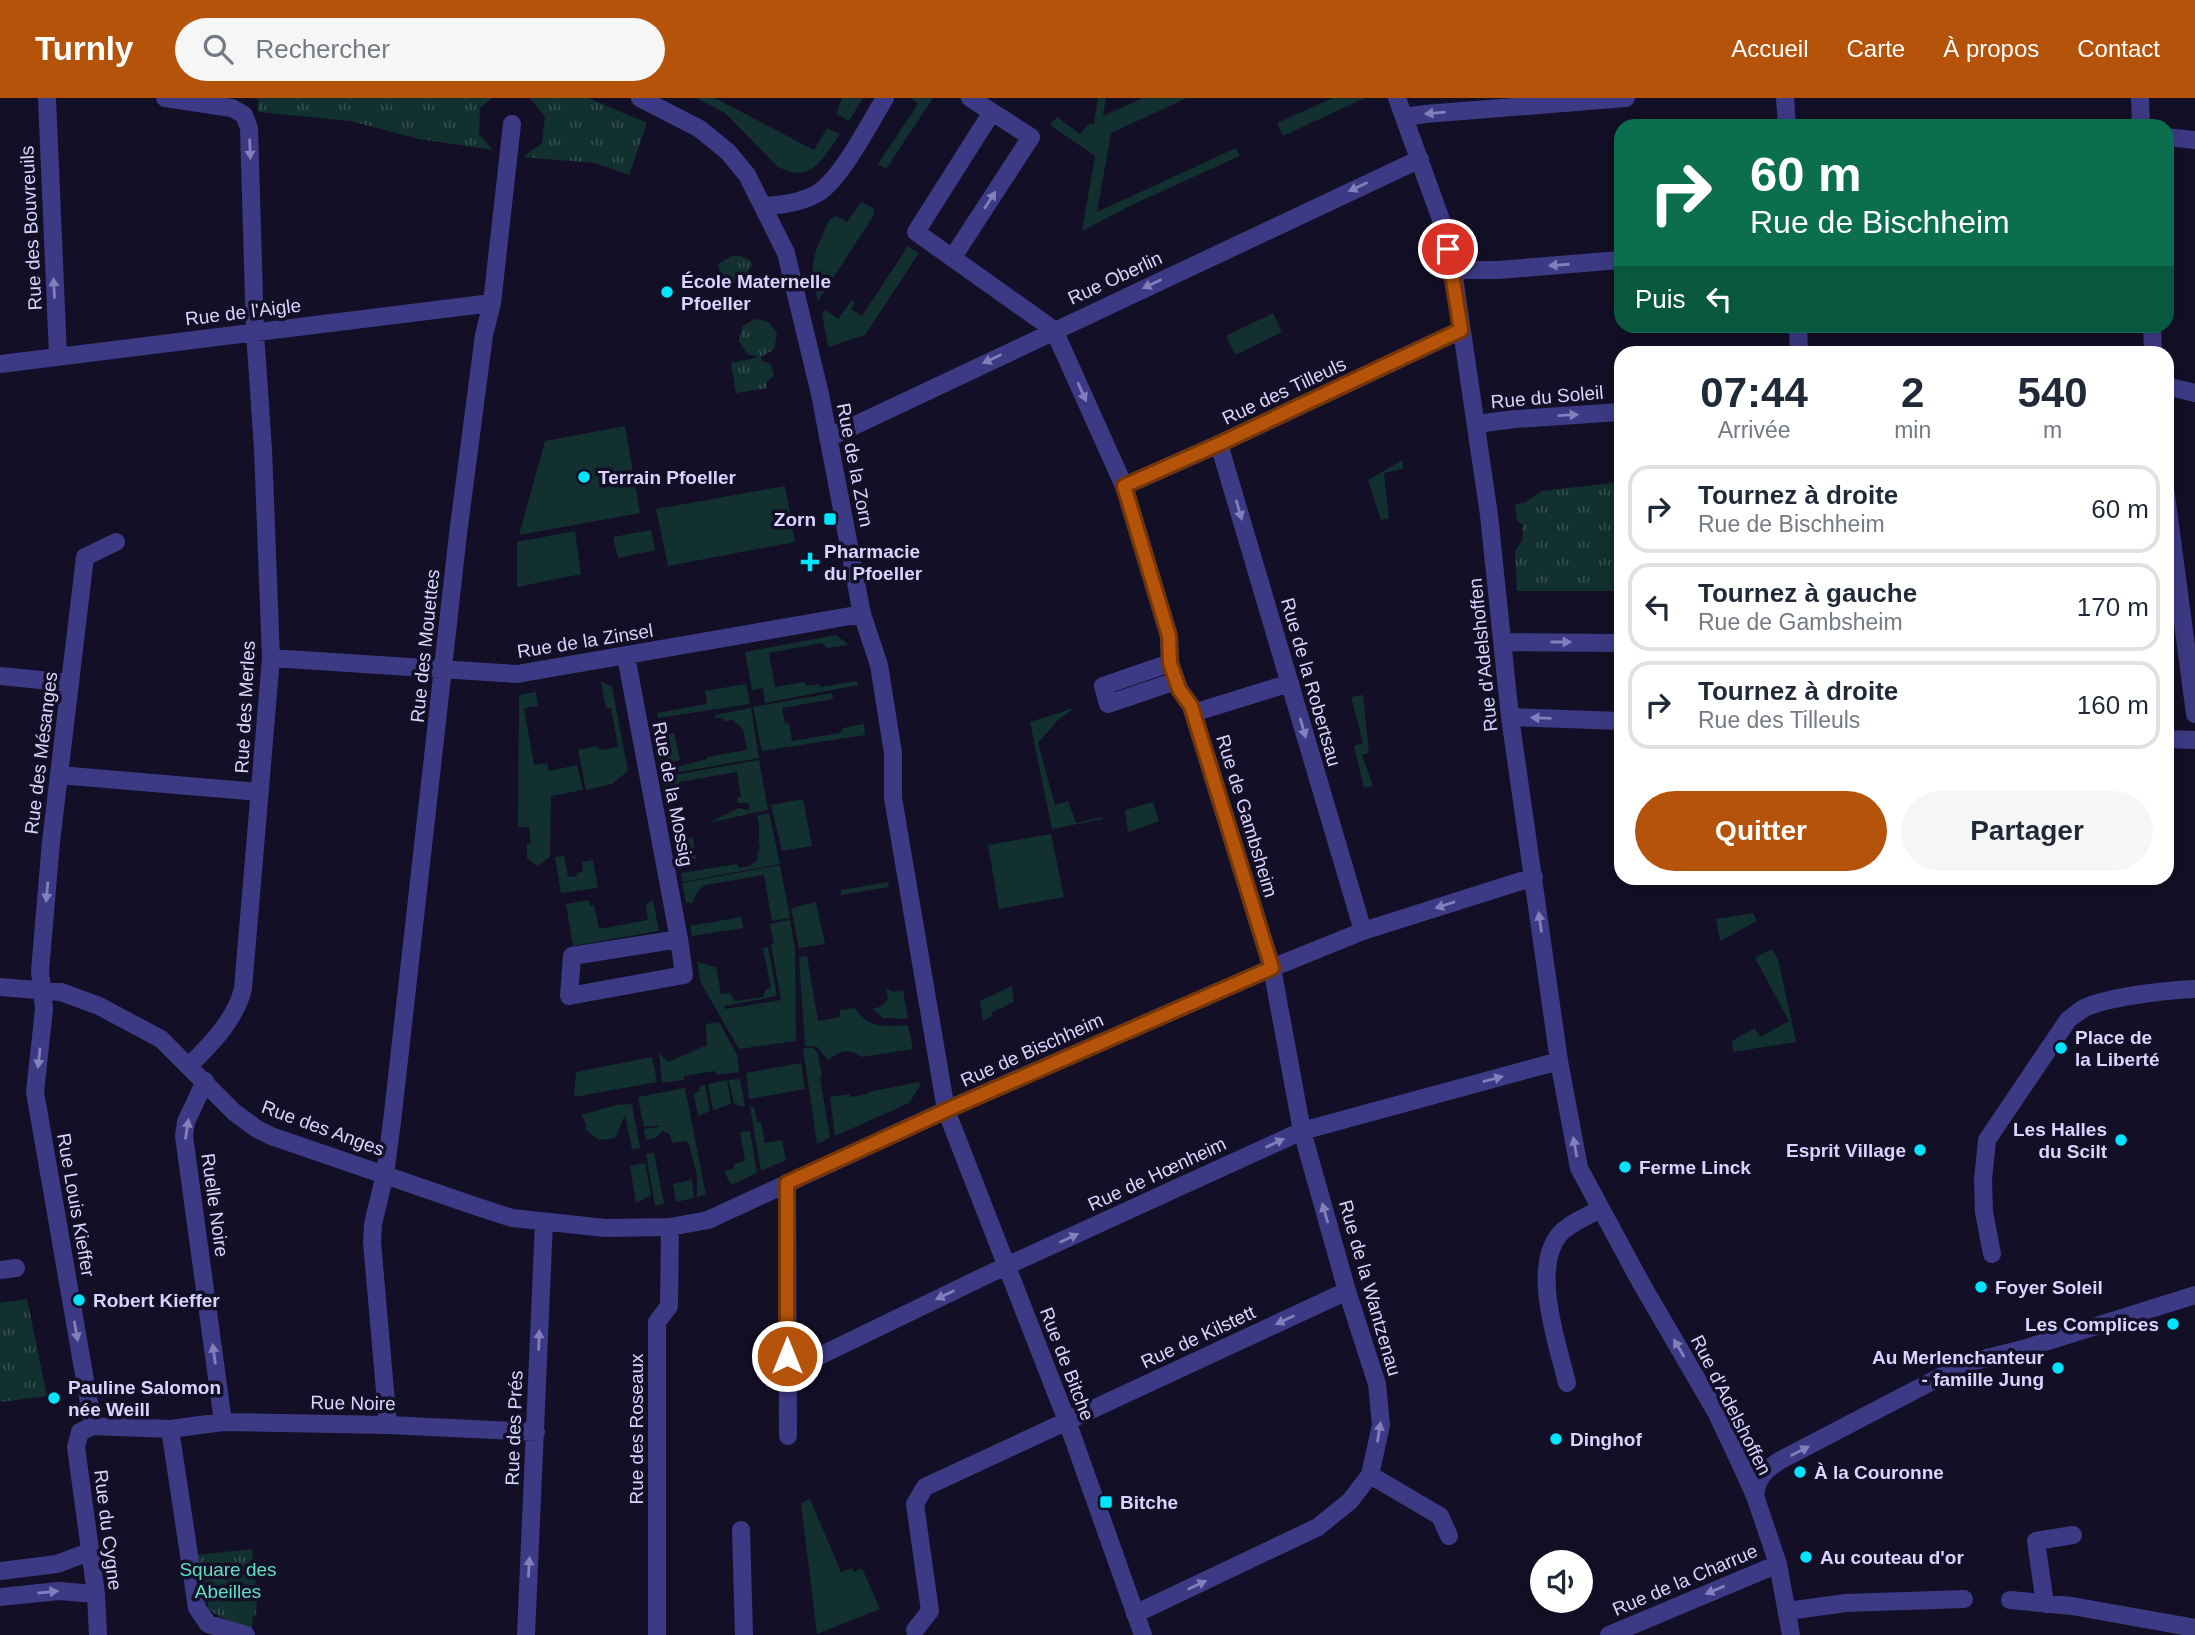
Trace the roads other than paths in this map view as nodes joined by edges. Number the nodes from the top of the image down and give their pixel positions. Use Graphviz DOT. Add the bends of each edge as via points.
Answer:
graph roads {
  1 [pos="47,98"];
  2 [pos="165,98"];
  3 [pos="640,98"];
  4 [pos="886,98"];
  5 [pos="970,98"];
  6 [pos="1397,98"];
  7 [pos="1626,98"];
  8 [pos="1785,98"];
  9 [pos="2140,98"];
  10 [pos="992,112"];
  11 [pos="1404,117"];
  12 [pos="1786,119"];
  13 [pos="2141,119"];
  14 [pos="512,124"];
  15 [pos="2174,138"];
  16 [pos="2195,140"];
  17 [pos="1420,159"];
  18 [pos="764,206"];
  19 [pos="953,257"];
  20 [pos="1614,260"];
  21 [pos="1453,270"];
  22 [pos="492,303"];
  23 [pos="1054,330"];
  24 [pos="1461,330"];
  25 [pos="255,332"];
  26 [pos="58,356"];
  27 [pos="0,364"];
  28 [pos="2174,389"];
  29 [pos="2195,393"];
  30 [pos="1614,412"];
  31 [pos="1476,424"];
  32 [pos="828,438"];
  33 [pos="1219,444"];
  34 [pos="1124,486"];
  35 [pos="116,542"];
  36 [pos="2174,566"];
  37 [pos="862,614"];
  38 [pos="1502,642"];
  39 [pos="1614,643"];
  40 [pos="2174,646"];
  41 [pos="2186,647"];
  42 [pos="626,656"];
  43 [pos="271,658"];
  44 [pos="1170,663"];
  45 [pos="444,671"];
  46 [pos="0,676"];
  47 [pos="1176,681"];
  48 [pos="70,683"];
  49 [pos="1290,683"];
  50 [pos="1193,713"];
  51 [pos="2195,714"];
  52 [pos="1510,717"];
  53 [pos="1614,721"];
  54 [pos="2174,739"];
  55 [pos="2195,740"];
  56 [pos="60,775"];
  57 [pos="260,792"];
  58 [pos="1534,877"];
  59 [pos="1363,931"];
  60 [pos="679,939"];
  61 [pos="1272,968"];
  62 [pos="0,987"];
  63 [pos="2195,989"];
  64 [pos="42,990"];
  65 [pos="1559,1061"];
  66 [pos="190,1066"];
  67 [pos="205,1081"];
  68 [pos="946,1111"];
  69 [pos="1302,1131"];
  70 [pos="385,1174"];
  71 [pos="787,1183"];
  72 [pos="1600,1209"];
  73 [pos="544,1222"];
  74 [pos="670,1227"];
  75 [pos="1992,1254"];
  76 [pos="1007,1266"];
  77 [pos="1347,1291"];
  78 [pos="2195,1294"];
  79 [pos="787,1356"];
  80 [pos="1567,1383"];
  81 [pos="1067,1421"];
  82 [pos="223,1422"];
  83 [pos="388,1425"];
  84 [pos="87,1429"];
  85 [pos="170,1429"];
  86 [pos="536,1432"];
  87 [pos="788,1436"];
  88 [pos="1370,1475"];
  89 [pos="1755,1496"];
  90 [pos="741,1530"];
  91 [pos="2073,1535"];
  92 [pos="1449,1536"];
  93 [pos="90,1554"];
  94 [pos="1777,1563"];
  95 [pos="0,1571"];
  96 [pos="96,1594"];
  97 [pos="0,1597"];
  98 [pos="1964,1599"];
  99 [pos="2010,1600"];
  100 [pos="2045,1604"];
  101 [pos="1787,1611"];
  102 [pos="1135,1614"];
  103 [pos="2195,1628"];
  104 [pos="915,1630"];
  105 [pos="98,1635"];
  106 [pos="246,1635"];
  107 [pos="526,1635"];
  108 [pos="657,1635"];
  109 [pos="744,1635"];
  110 [pos="1143,1635"];
  111 [pos="1609,1635"];
  112 [pos="1791,1635"];
  26 -- 1 [label="street, Rue des Bouvreuils, one-way"];
  2 -- 25 [label="street, one-way" via="232,108 247,120"];
  3 -- 18 [label="street, Rue de la Zorn" via="700,129 728,152"];
  4 -- 18 [label="street" via="832,182 818,194"];
  5 -- 10 [label="street"];
  6 -- 11 [label="street, Rue d'Adelshoffen"];
  7 -- 11 [label="street, one-way"];
  8 -- 12 [label="street"];
  9 -- 13 [label="street"];
  10 -- 19 [label="street, Rue de Gambsheim" via="916,232"];
  19 -- 10 [label="street, one-way" via="1031,137"];
  11 -- 17 [label="street, Rue d'Adelshoffen"];
  14 -- 22 [label="street, Rue des Mouettes"];
  15 -- 16 [label="street"];
  17 -- 21 [label="street, Rue d'Adelshoffen"];
  17 -- 23 [label="street, Rue Oberlin, one-way"];
  18 -- 32 [label="street, Rue de la Zorn" via="786,253"];
  19 -- 23 [label="street, Rue de Gambsheim"];
  20 -- 21 [label="street, one-way"];
  21 -- 24 [label="street, Rue d'Adelshoffen"];
  22 -- 25 [label="street, Rue de l'Aigle"];
  22 -- 45 [label="street, Rue des Mouettes" via="458,534"];
  23 -- 32 [label="street, Rue Oberlin, one-way"];
  23 -- 34 [label="street, Rue de Gambsheim, one-way"];
  24 -- 31 [label="street, Rue d'Adelshoffen"];
  24 -- 33 [label="street, Rue des Tilleuls"];
  25 -- 26 [label="street, Rue de l'Aigle"];
  25 -- 43 [label="street, Rue des Merles"];
  26 -- 27 [label="street, Rue de l'Aigle"];
  28 -- 29 [label="street"];
  31 -- 30 [label="street, Rue du Soleil, one-way"];
  31 -- 38 [label="street, Rue d'Adelshoffen"];
  32 -- 37 [label="street, Rue de la Zorn"];
  33 -- 34 [label="street, Rue des Tilleuls"];
  33 -- 49 [label="street, Rue de la Robertsau, one-way"];
  34 -- 44 [label="street, Rue de Gambsheim" via="1169,636"];
  35 -- 48 [label="street, Rue des Mésanges" via="85,557"];
  36 -- 41 [label="street"];
  37 -- 42 [label="street, Rue de la Zinsel"];
  37 -- 68 [label="street, Rue de la Zorn" via="879,665 893,753 893,797"];
  38 -- 39 [label="street, one-way"];
  38 -- 52 [label="street, Rue d'Adelshoffen"];
  40 -- 41 [label="street"];
  41 -- 51 [label="street"];
  42 -- 45 [label="street, Rue de la Zinsel" via="517,674"];
  42 -- 60 [label="street, Rue de la Mossig"];
  43 -- 45 [label="street, Rue de la Zinsel"];
  43 -- 57 [label="street, Rue des Merles"];
  44 -- 47 [label="street, Rue de Gambsheim"];
  44 -- 47 [label="street" via="1104,686 1108,704"];
  45 -- 70 [label="street, Rue des Mouettes"];
  46 -- 48 [label="street"];
  47 -- 50 [label="street, Rue de Gambsheim"];
  48 -- 56 [label="street, Rue des Mésanges"];
  49 -- 50 [label="street"];
  49 -- 59 [label="street, Rue de la Robertsau, one-way"];
  50 -- 61 [label="street, Rue de Gambsheim"];
  53 -- 52 [label="street, one-way"];
  52 -- 58 [label="street, Rue d'Adelshoffen"];
  54 -- 55 [label="street"];
  56 -- 57 [label="street"];
  56 -- 64 [label="street, Rue des Mésanges, one-way" via="40,971"];
  57 -- 66 [label="street, Rue des Merles" via="239,1005"];
  58 -- 59 [label="street, Rue de Bischheim, one-way"];
  65 -- 58 [label="street, Rue d'Adelshoffen, one-way"];
  59 -- 61 [label="street, Rue de Bischheim"];
  60 -- 60 [label="street, Rue de la Mossig" via="684,975 569,996 572,957"];
  61 -- 68 [label="street, Rue de Bischheim"];
  61 -- 69 [label="street, Rue de la Wantzenau"];
  62 -- 64 [label="street, Rue des Anges"];
  63 -- 75 [label="street" via="2110,1001 2083,1008 2068,1020 1987,1140 1984,1212"];
  64 -- 66 [label="street, Rue des Anges" via="78,997 131,1022 161,1039"];
  64 -- 84 [label="street, Rue Louis Kieffer, one-way" via="35,1092"];
  69 -- 65 [label="street, Rue de Hœnheim, one-way"];
  72 -- 65 [label="street, Rue d'Adelshoffen, one-way" via="1578,1168"];
  66 -- 67 [label="street, Rue des Anges"];
  67 -- 70 [label="street, Rue des Anges" via="257,1129"];
  82 -- 67 [label="street, Ruelle Noire, one-way" via="184,1136"];
  68 -- 71 [label="street, Rue de Bischheim"];
  68 -- 76 [label="street, Rue de Bitche"];
  76 -- 69 [label="street, Rue de Hœnheim, one-way"];
  77 -- 69 [label="street, Rue de la Wantzenau, one-way"];
  70 -- 73 [label="street, Rue des Anges" via="512,1217"];
  70 -- 83 [label="street, Rue des Mouettes" via="372,1242"];
  71 -- 74 [label="street, Rue de Bischheim" via="708,1220"];
  71 -- 79 [label="street"];
  72 -- 80 [label="street" via="1559,1235 1547,1270 1550,1312"];
  89 -- 72 [label="street, Rue d'Adelshoffen, one-way" via="1716,1412"];
  73 -- 74 [label="street, Rue de Bischheim" via="605,1228"];
  86 -- 73 [label="street, Rue des Prés, one-way"];
  74 -- 108 [label="street, Rue des Roseaux" via="669,1306 657,1322"];
  76 -- 79 [label="street, Rue de Hœnheim, one-way" via="809,1361"];
  76 -- 81 [label="street, Rue de Bitche"];
  77 -- 81 [label="street, Rue de Kilstett, one-way"];
  88 -- 77 [label="street, Rue de la Wantzenau, one-way" via="1381,1425 1377,1384"];
  89 -- 78 [label="street, one-way" via="1764,1472 1779,1461 1967,1363"];
  79 -- 87 [label="street"];
  81 -- 102 [label="street, Rue de Bitche"];
  81 -- 104 [label="street, Rue de Kilstett" via="925,1487 915,1504 930,1611"];
  82 -- 83 [label="street, Rue Noire"];
  82 -- 85 [label="street, Rue Noire"];
  83 -- 86 [label="street, Rue Noire"];
  84 -- 85 [label="street, Rue Noire"];
  84 -- 93 [label="street, Rue du Cygne" via="76,1447"];
  85 -- 106 [label="street" via="197,1608 208,1624"];
  107 -- 86 [label="street, Rue des Prés, one-way"];
  88 -- 92 [label="street" via="1440,1516"];
  102 -- 88 [label="street, Rue de la Wantzenau, one-way" via="1318,1527 1350,1501"];
  89 -- 94 [label="street, Rue d'Adelshoffen"];
  90 -- 109 [label="street"];
  91 -- 100 [label="street" via="2036,1541"];
  93 -- 95 [label="street" via="57,1564"];
  93 -- 96 [label="street, Rue du Cygne"];
  94 -- 101 [label="street, Rue d'Adelshoffen"];
  94 -- 111 [label="street, Rue de la Charrue, one-way"];
  97 -- 96 [label="street, one-way" via="59,1591"];
  96 -- 105 [label="street, Rue du Cygne"];
  98 -- 101 [label="street" via="1851,1603"];
  99 -- 100 [label="street"];
  100 -- 103 [label="street"];
  101 -- 112 [label="street, Rue d'Adelshoffen"];
  102 -- 110 [label="street, Rue de Bitche"];
}
